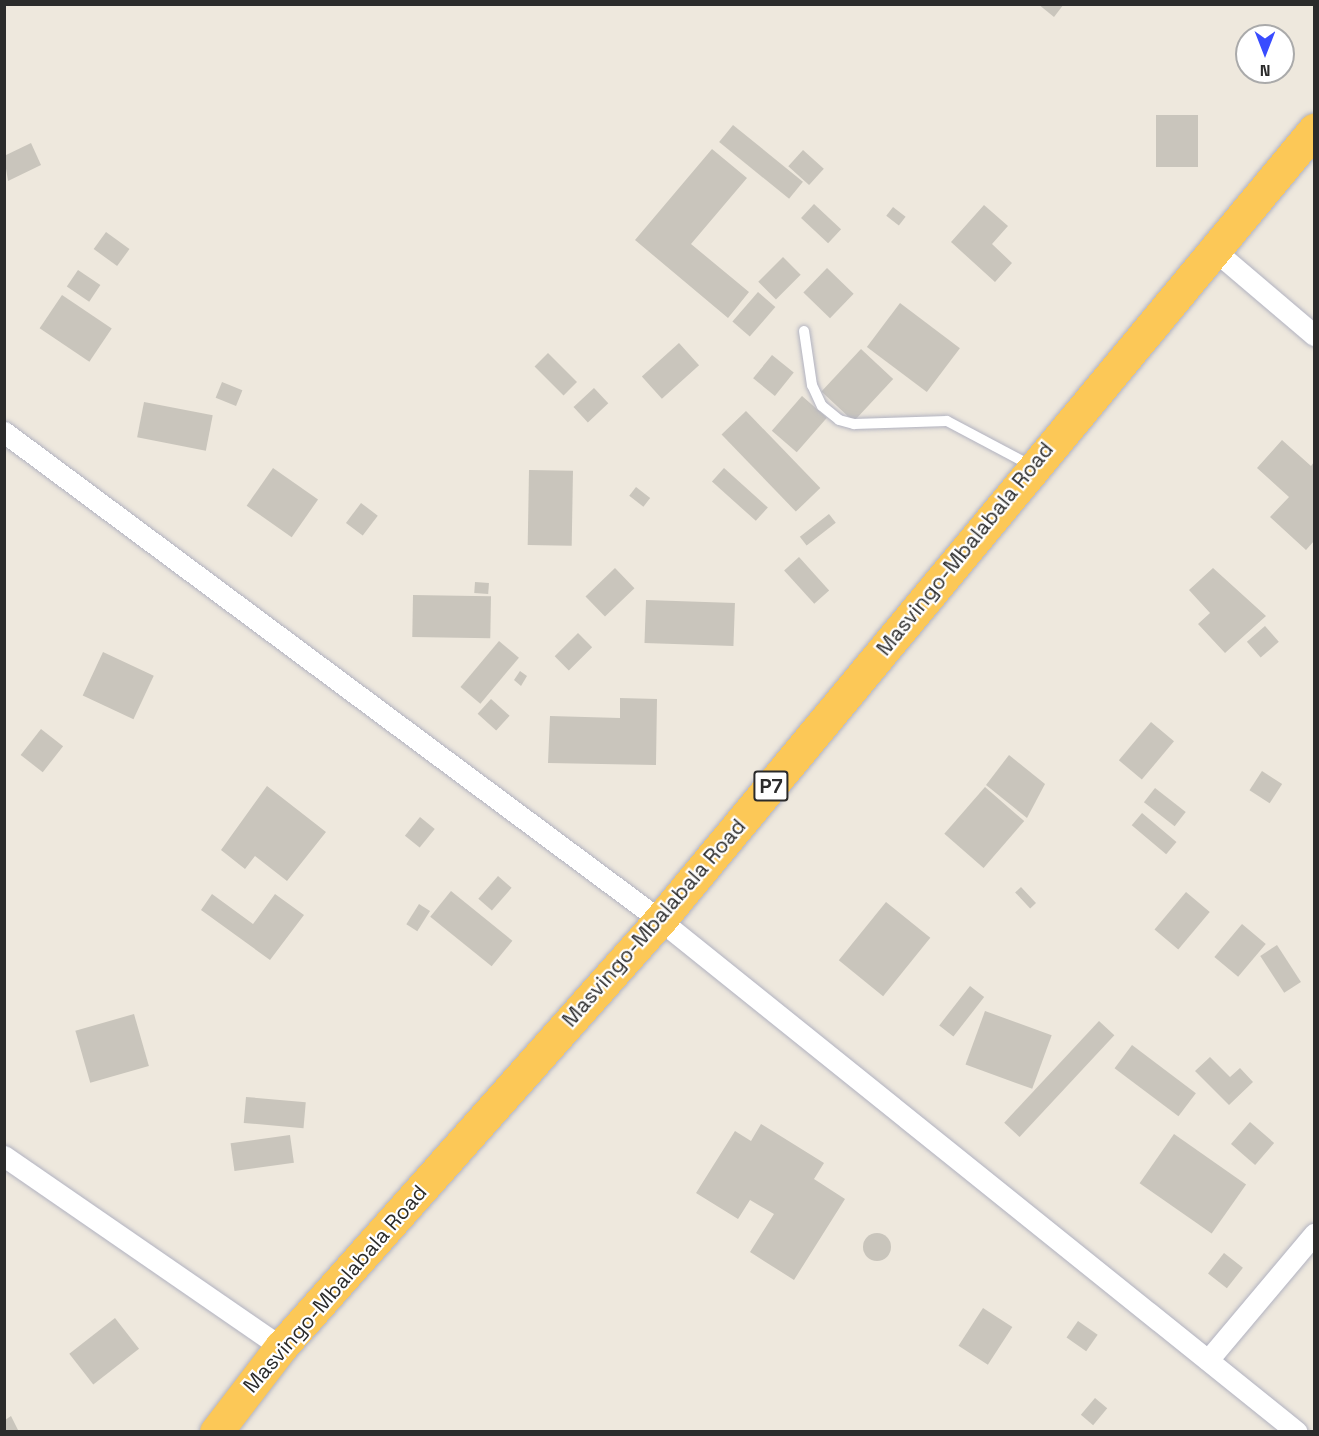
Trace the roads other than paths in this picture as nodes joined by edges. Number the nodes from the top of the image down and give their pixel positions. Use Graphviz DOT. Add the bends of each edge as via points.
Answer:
graph roads {
  1 [pos="1314,130"];
  2 [pos="1213,249"];
  3 [pos="804,331"];
  4 [pos="1314,335"];
  5 [pos="4,432"];
  6 [pos="1033,467"];
  7 [pos="660,920"];
  8 [pos="4,1156"];
  9 [pos="1314,1234"];
  10 [pos="281,1347"];
  11 [pos="1208,1360"];
  12 [pos="216,1431"];
  13 [pos="1298,1431"];
  1 -- 2 [label="highway, Masvingo-Mbalabala Road / P7"];
  2 -- 4 [label="street"];
  2 -- 6 [label="highway, Masvingo-Mbalabala Road / P7"];
  3 -- 6 [label="lane" via="812,385 822,406 839,420 946,421"];
  5 -- 7 [label="street"];
  6 -- 7 [label="highway, Masvingo-Mbalabala Road / P7"];
  7 -- 10 [label="highway, Masvingo-Mbalabala Road / P7"];
  7 -- 11 [label="street"];
  8 -- 10 [label="street"];
  9 -- 11 [label="street"];
  10 -- 12 [label="highway, Masvingo-Mbalabala Road / P7"];
  11 -- 13 [label="street"];
}
